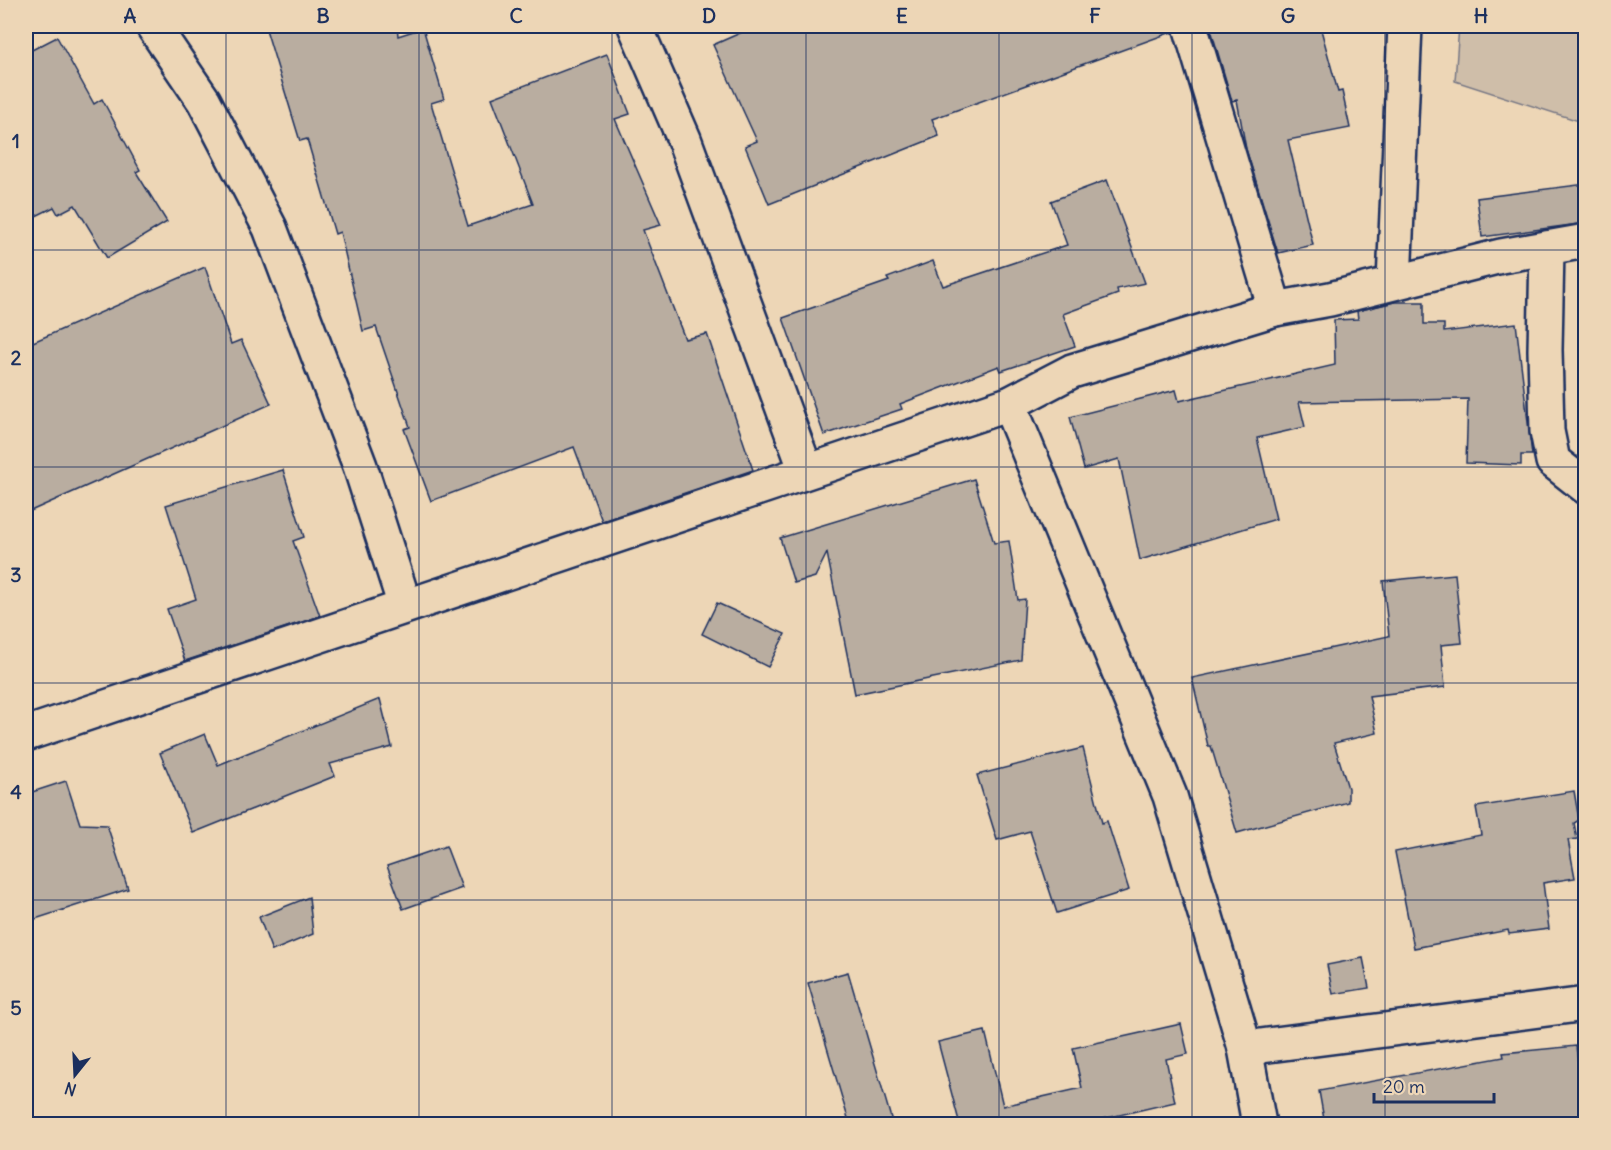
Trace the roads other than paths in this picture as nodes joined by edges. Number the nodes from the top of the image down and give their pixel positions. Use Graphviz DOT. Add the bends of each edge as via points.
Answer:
graph roads {
  1 [pos="153,26"];
  2 [pos="635,26"];
  3 [pos="1190,26"];
  4 [pos="1405,26"];
  5 [pos="1586,241"];
  6 [pos="1547,248"];
  7 [pos="1394,282"];
  8 [pos="1275,309"];
  9 [pos="1009,405"];
  10 [pos="806,471"];
  11 [pos="1586,487"];
  12 [pos="405,606"];
  13 [pos="26,734"];
  14 [pos="1586,1004"];
  15 [pos="1245,1048"];
  16 [pos="1259,1125"];
  1 -- 12 [label="street" via="204,101 270,228 360,465"];
  2 -- 10 [label="street" via="684,139"];
  3 -- 8 [label="street"];
  4 -- 7 [label="street"];
  5 -- 6 [label="street"];
  6 -- 7 [label="street"];
  6 -- 11 [label="street" via="1547,431 1553,461"];
  7 -- 8 [label="street"];
  8 -- 9 [label="street" via="1072,371"];
  9 -- 10 [label="street"];
  9 -- 15 [label="street" via="1170,796"];
  10 -- 12 [label="street"];
  12 -- 13 [label="street"];
  14 -- 15 [label="street"];
  15 -- 16 [label="street"];
}
